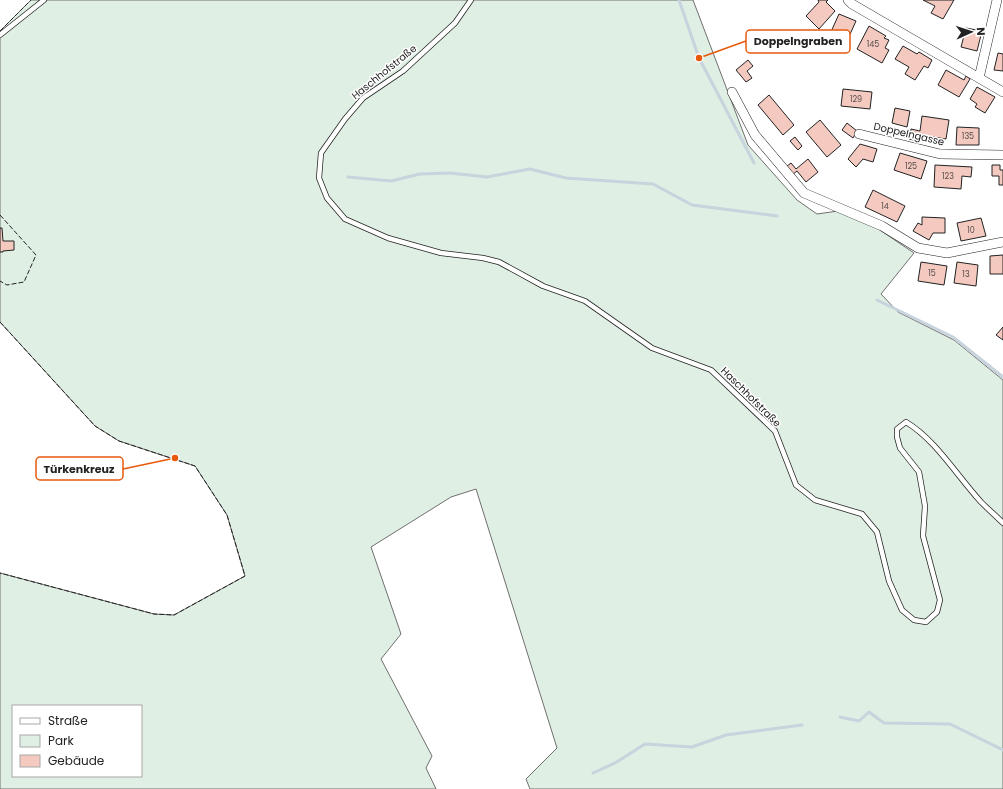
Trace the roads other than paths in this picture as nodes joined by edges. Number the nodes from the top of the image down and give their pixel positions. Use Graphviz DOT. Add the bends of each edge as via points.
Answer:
graph roads {
  1 [pos="44,0"];
  2 [pos="471,0"];
  3 [pos="848,0"];
  4 [pos="997,0"];
  5 [pos="0,35"];
  6 [pos="979,78"];
  7 [pos="732,92"];
  8 [pos="1003,92"];
  9 [pos="859,134"];
  10 [pos="1003,155"];
  11 [pos="1003,242"];
  12 [pos="1003,523"];
  1 -- 5 [label="lane"];
  2 -- 12 [label="lane, Haschhofstraße" via="455,23 403,71 363,98 321,153 319,178 327,198 345,219 388,238 441,253 499,262 543,286 585,301 652,348 711,370 775,431 796,485 815,500 862,514 877,532 890,581 902,610 914,620 926,622 937,612 940,600 923,536 925,506 919,472 900,448 897,429 906,422 917,429 958,473 980,502"];
  3 -- 6 [label="street"];
  4 -- 6 [label="street"];
  6 -- 8 [label="street"];
  7 -- 11 [label="street" via="755,135 804,193 882,226 918,248 947,253"];
  9 -- 10 [label="street, Doppelngasse" via="940,154"];
}
